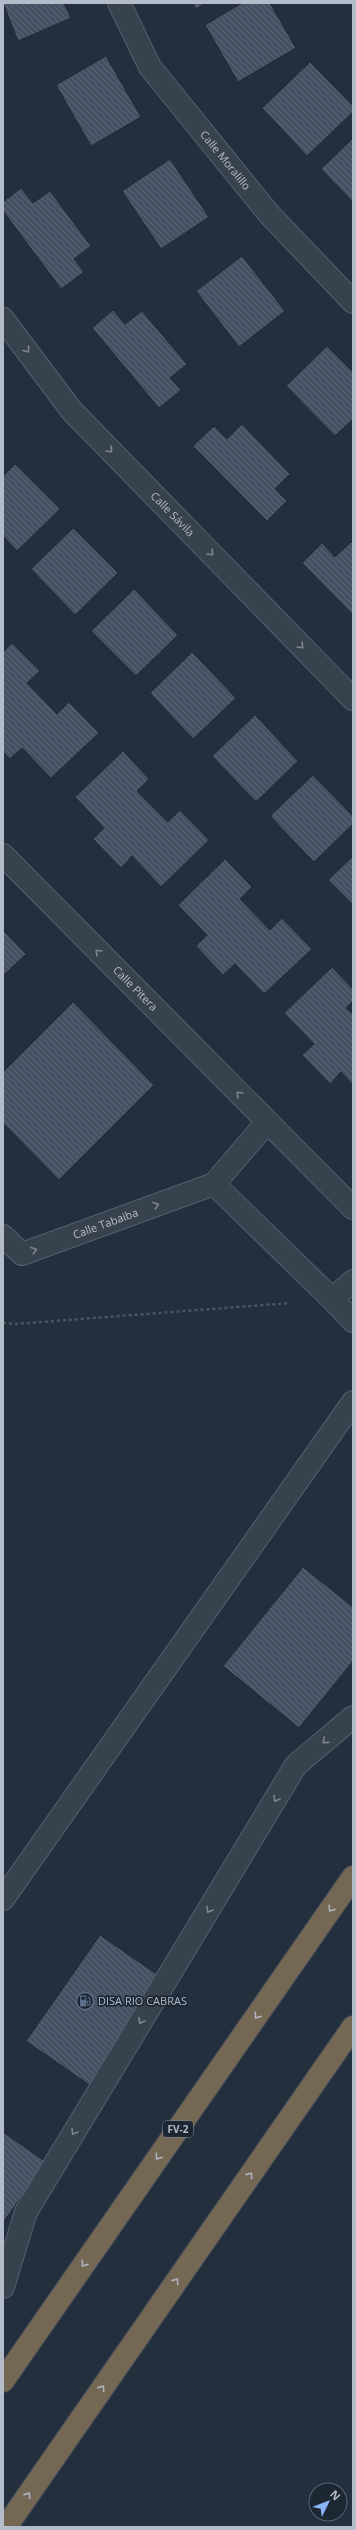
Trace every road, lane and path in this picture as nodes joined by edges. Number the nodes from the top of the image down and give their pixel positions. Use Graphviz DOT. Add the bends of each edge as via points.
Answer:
graph roads {
  1 [pos="119,3"];
  2 [pos="353,302"];
  3 [pos="3,319"];
  4 [pos="353,699"];
  5 [pos="3,855"];
  6 [pos="267,1122"];
  7 [pos="214,1184"];
  8 [pos="353,1208"];
  9 [pos="3,1236"];
  10 [pos="353,1281"];
  11 [pos="332,1299"];
  12 [pos="353,1321"];
  13 [pos="3,1323"];
  14 [pos="353,1402"];
  15 [pos="353,1717"];
  16 [pos="353,1877"];
  17 [pos="3,1899"];
  18 [pos="353,2027"];
  19 [pos="3,2288"];
  20 [pos="3,2381"];
  21 [pos="6,2527"];
  1 -- 2 [label="street, Calle Moralillo" via="150,67 269,214"];
  3 -- 4 [label="street, Calle Sávila, one-way" via="72,411"];
  6 -- 5 [label="street, Calle Pitera, one-way"];
  6 -- 7 [label="street"];
  6 -- 8 [label="street, Calle Pitera"];
  9 -- 7 [label="street, Calle Tabaiba, one-way" via="22,1254"];
  7 -- 11 [label="street"];
  10 -- 11 [label="street"];
  11 -- 12 [label="street"];
  11 -- 13 [label="path"];
  14 -- 17 [label="street"];
  15 -- 19 [label="street, one-way" via="296,1765 26,2212"];
  16 -- 20 [label="highway, FV-2, one-way"];
  21 -- 18 [label="highway, one-way"];
}
